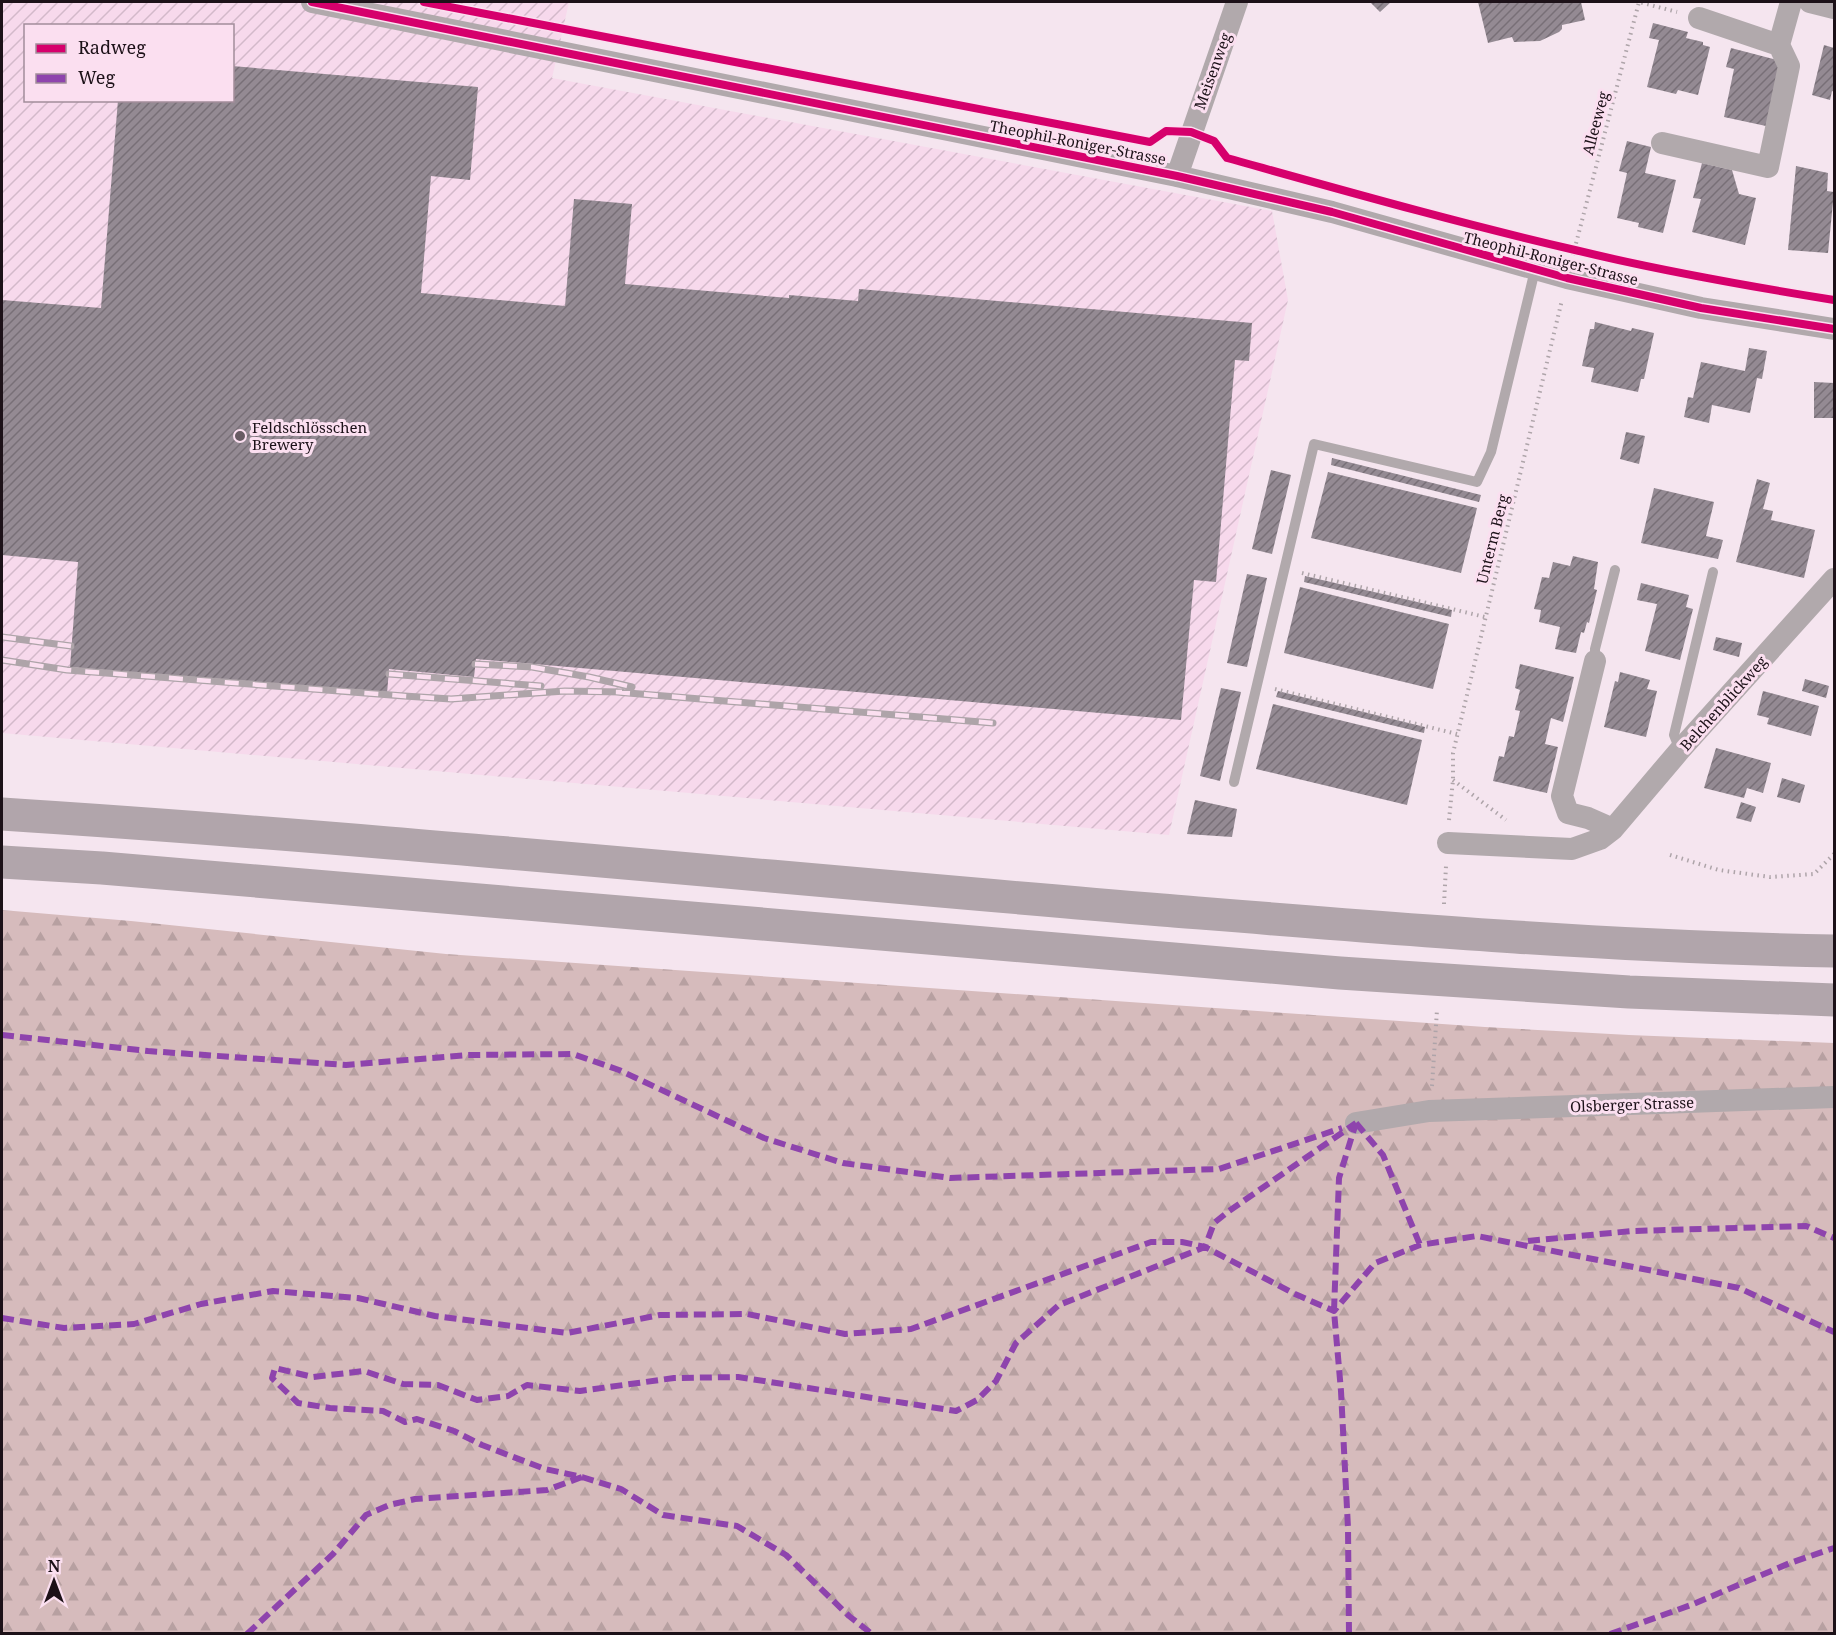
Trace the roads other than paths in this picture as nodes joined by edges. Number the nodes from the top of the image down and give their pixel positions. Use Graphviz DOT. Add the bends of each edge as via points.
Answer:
graph roads {
  1 [pos="312,2"];
  2 [pos="1237,2"];
  3 [pos="1791,2"];
  4 [pos="1810,2"];
  5 [pos="1834,8"];
  6 [pos="1699,18"];
  7 [pos="1779,45"];
  8 [pos="1662,143"];
  9 [pos="1177,176"];
  10 [pos="1535,270"];
  11 [pos="1834,329"];
  12 [pos="1615,570"];
  13 [pos="1713,572"];
  14 [pos="1834,579"];
  15 [pos="1596,661"];
  16 [pos="1680,750"];
  17 [pos="1234,782"];
  18 [pos="2,814"];
  19 [pos="1613,828"];
  20 [pos="1448,843"];
  21 [pos="2,862"];
  22 [pos="1834,951"];
  23 [pos="1834,1000"];
  24 [pos="1834,1097"];
  25 [pos="1356,1123"];
  1 -- 9 [label="street, Theophil-Roniger-Strasse"];
  2 -- 9 [label="street, Meisenweg"];
  3 -- 7 [label="street"];
  4 -- 5 [label="street"];
  6 -- 7 [label="street"];
  7 -- 8 [label="street" via="1789,66 1768,166"];
  9 -- 10 [label="street, Theophil-Roniger-Strasse" via="1332,212"];
  10 -- 11 [label="street, Theophil-Roniger-Strasse" via="1701,308"];
  10 -- 17 [label="lane" via="1491,452 1477,482 1314,444"];
  12 -- 15 [label="lane" via="1595,649"];
  13 -- 16 [label="lane" via="1674,735"];
  14 -- 16 [label="street, Belchenblickweg"];
  15 -- 19 [label="street" via="1562,796 1568,813"];
  16 -- 19 [label="street, Belchenblickweg"];
  18 -- 22 [label="highway" via="1346,925"];
  19 -- 20 [label="street, Belchenblickweg" via="1600,839 1572,849"];
  21 -- 23 [label="highway" via="1352,974 1617,992"];
  24 -- 25 [label="street, Olsberger Strasse" via="1429,1111"];
}
